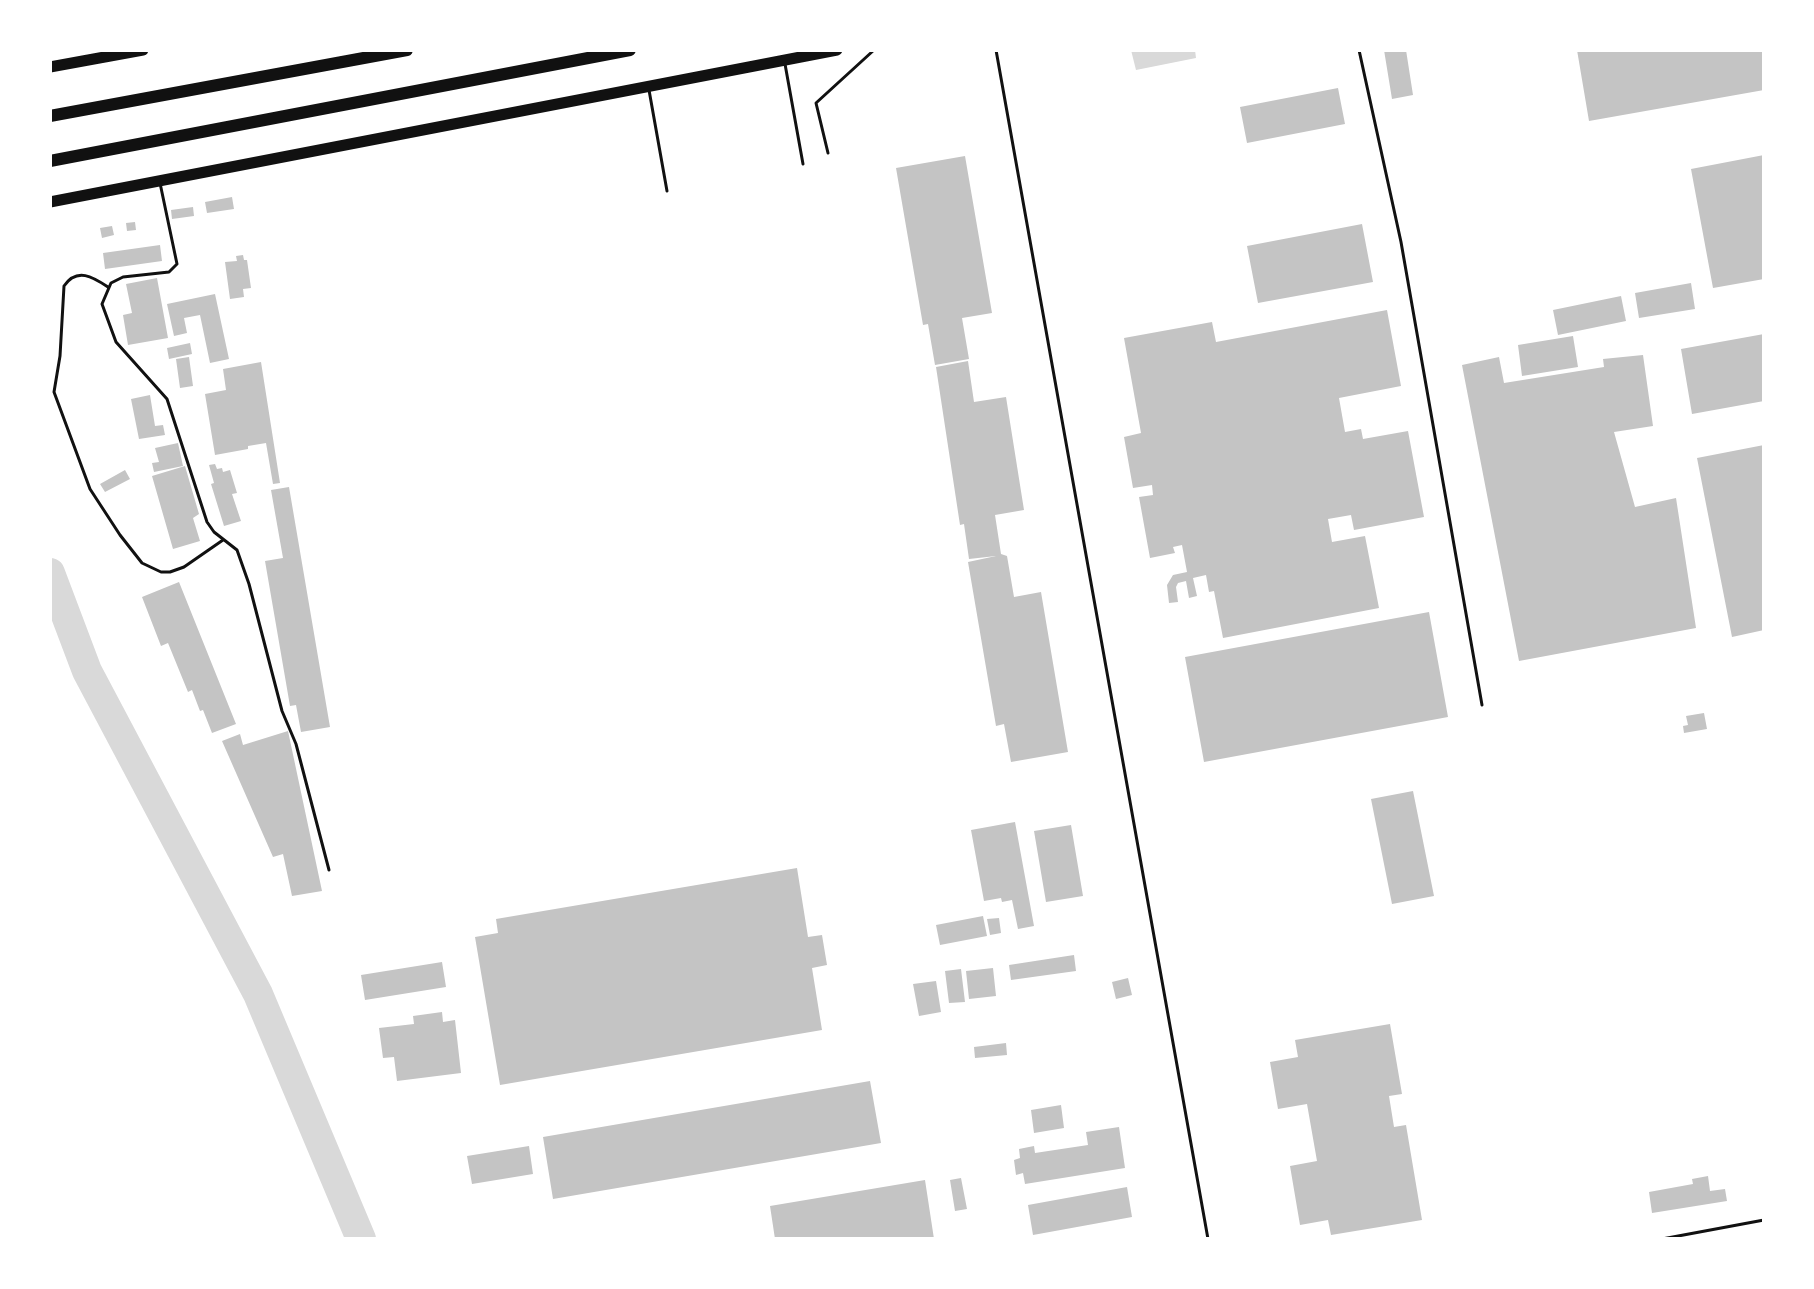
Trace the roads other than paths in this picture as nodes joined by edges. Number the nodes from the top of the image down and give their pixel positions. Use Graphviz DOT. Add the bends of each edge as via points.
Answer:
graph roads {
  1 [pos="143,50"];
  2 [pos="407,50"];
  3 [pos="630,50"];
  4 [pos="837,50"];
  5 [pos="996,50"];
  6 [pos="1359,50"];
  7 [pos="784,60"];
  8 [pos="50,67"];
  9 [pos="649,86"];
  10 [pos="50,116"];
  11 [pos="50,161"];
  12 [pos="803,164"];
  13 [pos="160,181"];
  14 [pos="667,191"];
  15 [pos="50,202"];
  16 [pos="108,287"];
  17 [pos="223,540"];
  18 [pos="1482,705"];
  19 [pos="329,870"];
  20 [pos="1764,1220"];
  21 [pos="1208,1239"];
  22 [pos="1662,1239"];
  1 -- 8 [label="main road"];
  2 -- 10 [label="highway"];
  3 -- 11 [label="highway"];
  4 -- 7 [label="main road"];
  5 -- 21 [label="lane"];
  6 -- 18 [label="lane" via="1401,242"];
  7 -- 9 [label="main road"];
  7 -- 12 [label="lane"];
  9 -- 13 [label="main road"];
  9 -- 14 [label="lane"];
  13 -- 15 [label="main road"];
  13 -- 16 [label="lane" via="177,264 169,272 123,277"];
  16 -- 17 [label="lane" via="102,304 116,342 167,399 207,522"];
  16 -- 17 [label="lane" via="90,275 64,286 54,392 90,489 142,563 161,572 184,567"];
  17 -- 19 [label="lane" via="237,550 249,584"];
  20 -- 22 [label="lane"];
}
